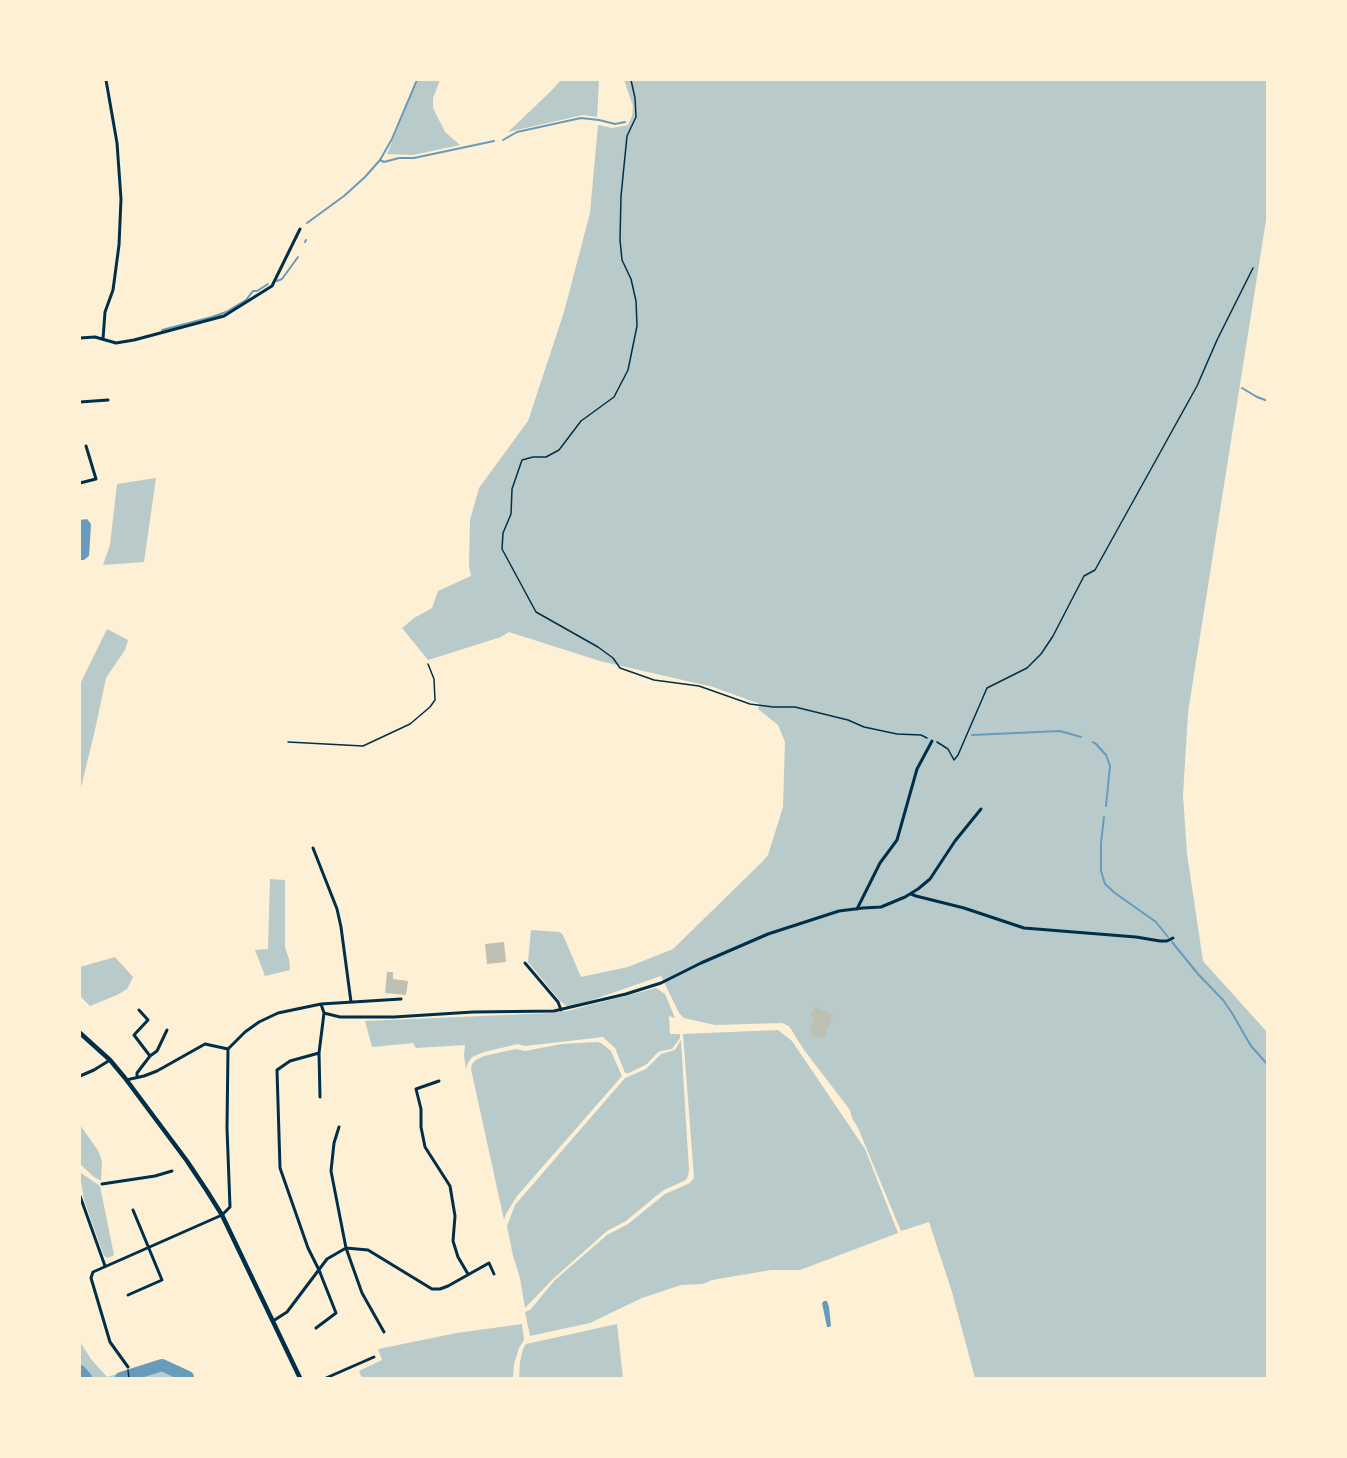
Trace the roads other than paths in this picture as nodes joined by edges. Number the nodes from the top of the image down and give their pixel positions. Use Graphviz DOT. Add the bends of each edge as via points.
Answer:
graph roads {
  1 [pos="106,80"];
  2 [pos="300,229"];
  3 [pos="80,338"];
  4 [pos="103,339"];
  5 [pos="108,400"];
  6 [pos="80,402"];
  7 [pos="86,446"];
  8 [pos="80,483"];
  9 [pos="932,741"];
  10 [pos="981,809"];
  11 [pos="313,848"];
  12 [pos="911,894"];
  13 [pos="857,909"];
  14 [pos="1173,938"];
  15 [pos="525,963"];
  16 [pos="401,999"];
  17 [pos="351,1002"];
  18 [pos="321,1004"];
  19 [pos="561,1010"];
  20 [pos="139,1011"];
  21 [pos="324,1013"];
  22 [pos="167,1030"];
  23 [pos="80,1033"];
  24 [pos="228,1049"];
  25 [pos="319,1053"];
  26 [pos="150,1056"];
  27 [pos="110,1060"];
  28 [pos="80,1076"];
  29 [pos="137,1077"];
  30 [pos="126,1080"];
  31 [pos="439,1081"];
  32 [pos="320,1097"];
  33 [pos="339,1128"];
  34 [pos="172,1171"];
  35 [pos="102,1184"];
  36 [pos="80,1196"];
  37 [pos="133,1210"];
  38 [pos="222,1215"];
  39 [pos="148,1248"];
  40 [pos="346,1248"];
  41 [pos="105,1266"];
  42 [pos="320,1270"];
  43 [pos="468,1274"];
  44 [pos="494,1274"];
  45 [pos="128,1295"];
  46 [pos="273,1321"];
  47 [pos="316,1328"];
  48 [pos="384,1332"];
  49 [pos="374,1357"];
  50 [pos="128,1367"];
  51 [pos="300,1378"];
  52 [pos="326,1378"];
  1 -- 4 [label="street" via="117,143 121,199 119,245"];
  2 -- 4 [label="street" via="272,286 225,316 134,340"];
  3 -- 4 [label="street"];
  5 -- 6 [label="street"];
  7 -- 8 [label="street" via="96,479"];
  9 -- 13 [label="street" via="917,769 897,840 880,863"];
  10 -- 12 [label="street" via="930,879"];
  11 -- 17 [label="street" via="339,918"];
  12 -- 13 [label="street" via="881,907"];
  12 -- 14 [label="street" via="1024,928 1160,941"];
  13 -- 19 [label="street" via="768,934 661,983"];
  15 -- 19 [label="street"];
  16 -- 17 [label="street"];
  17 -- 18 [label="street"];
  18 -- 21 [label="street"];
  18 -- 24 [label="street" via="267,1017"];
  19 -- 21 [label="street" via="394,1017 340,1017"];
  20 -- 26 [label="street" via="148,1020 134,1035"];
  21 -- 25 [label="street"];
  22 -- 26 [label="street" via="157,1051"];
  23 -- 27 [label="main road"];
  24 -- 29 [label="street" via="205,1044 157,1071"];
  24 -- 38 [label="street" via="230,1207"];
  25 -- 32 [label="street"];
  25 -- 42 [label="street" via="290,1061 277,1070 280,1168 308,1248"];
  26 -- 29 [label="street"];
  27 -- 28 [label="street"];
  27 -- 30 [label="main road"];
  29 -- 30 [label="street"];
  30 -- 38 [label="main road"];
  31 -- 43 [label="street" via="416,1089 421,1127 425,1148 450,1186 455,1216 453,1241"];
  33 -- 40 [label="street" via="331,1172"];
  34 -- 35 [label="street"];
  36 -- 41 [label="street"];
  37 -- 39 [label="street"];
  38 -- 39 [label="street"];
  38 -- 46 [label="main road"];
  39 -- 41 [label="street"];
  39 -- 45 [label="street" via="162,1280"];
  40 -- 42 [label="street" via="327,1259"];
  40 -- 43 [label="street" via="368,1250 432,1289 440,1289"];
  40 -- 48 [label="street" via="362,1293"];
  41 -- 50 [label="street" via="93,1272 91,1278 110,1342"];
  42 -- 46 [label="street" via="287,1312"];
  42 -- 47 [label="street" via="336,1312"];
  43 -- 44 [label="street" via="489,1263"];
  46 -- 51 [label="main road"];
  49 -- 52 [label="street"];
}
